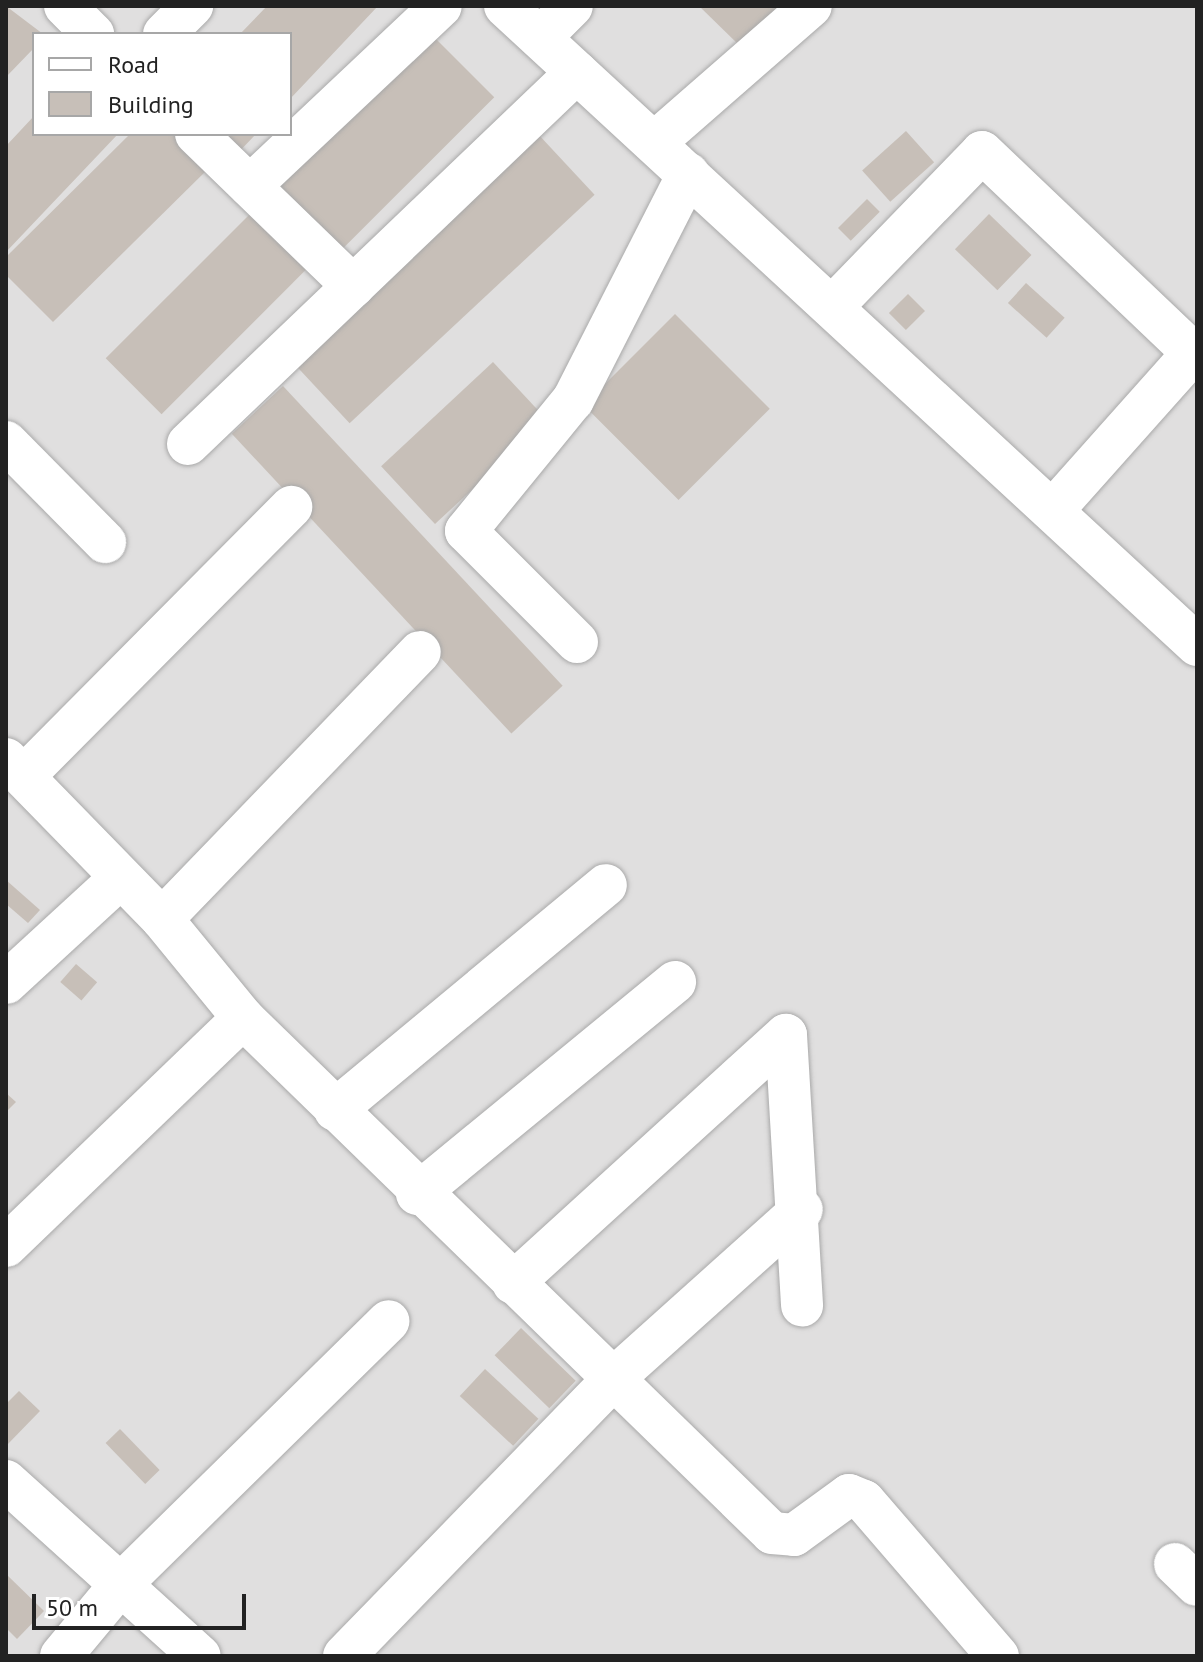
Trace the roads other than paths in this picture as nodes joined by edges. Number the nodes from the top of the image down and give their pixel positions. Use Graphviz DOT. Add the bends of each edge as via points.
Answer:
graph roads {
  1 [pos="65,6"];
  2 [pos="192,6"];
  3 [pos="441,6"];
  4 [pos="505,6"];
  5 [pos="572,6"];
  6 [pos="811,6"];
  7 [pos="91,32"];
  8 [pos="166,32"];
  9 [pos="540,38"];
  10 [pos="577,72"];
  11 [pos="198,136"];
  12 [pos="654,143"];
  13 [pos="688,174"];
  14 [pos="250,186"];
  15 [pos="353,286"];
  16 [pos="833,306"];
  17 [pos="6,442"];
  18 [pos="188,444"];
  19 [pos="291,507"];
  20 [pos="1054,509"];
  21 [pos="105,542"];
  22 [pos="577,642"];
  23 [pos="1197,645"];
  24 [pos="420,652"];
  25 [pos="16,767"];
  26 [pos="120,878"];
  27 [pos="606,885"];
  28 [pos="162,919"];
  29 [pos="675,982"];
  30 [pos="6,983"];
  31 [pos="243,1018"];
  32 [pos="335,1110"];
  33 [pos="417,1194"];
  34 [pos="802,1209"];
  35 [pos="6,1246"];
  36 [pos="513,1283"];
  37 [pos="802,1306"];
  38 [pos="389,1321"];
  39 [pos="615,1377"];
  40 [pos="6,1481"];
  41 [pos="121,1584"];
  42 [pos="61,1656"];
  43 [pos="200,1656"];
  44 [pos="344,1656"];
  45 [pos="998,1656"];
  1 -- 7 [label="street"];
  2 -- 8 [label="street"];
  3 -- 14 [label="street"];
  4 -- 9 [label="street"];
  5 -- 9 [label="street"];
  6 -- 12 [label="street"];
  9 -- 10 [label="street"];
  10 -- 12 [label="street"];
  10 -- 15 [label="street"];
  11 -- 14 [label="street"];
  12 -- 13 [label="street"];
  13 -- 16 [label="street"];
  13 -- 22 [label="street" via="573,400 466,531"];
  14 -- 15 [label="street"];
  15 -- 18 [label="street"];
  16 -- 20 [label="street"];
  16 -- 20 [label="street" via="982,152 1193,353"];
  17 -- 21 [label="street"];
  19 -- 25 [label="street"];
  20 -- 23 [label="street"];
  24 -- 28 [label="street"];
  25 -- 26 [label="street"];
  26 -- 28 [label="street"];
  26 -- 30 [label="street"];
  27 -- 32 [label="street"];
  28 -- 31 [label="street"];
  29 -- 33 [label="street"];
  31 -- 32 [label="street"];
  31 -- 35 [label="street"];
  32 -- 33 [label="street"];
  33 -- 36 [label="street"];
  34 -- 36 [label="street" via="786,1035"];
  34 -- 37 [label="street"];
  34 -- 39 [label="street"];
  36 -- 39 [label="street"];
  38 -- 41 [label="street"];
  39 -- 44 [label="street"];
  39 -- 45 [label="street" via="772,1533 794,1535 849,1495 864,1501"];
  40 -- 41 [label="street"];
  41 -- 42 [label="street"];
  41 -- 43 [label="street"];
}
